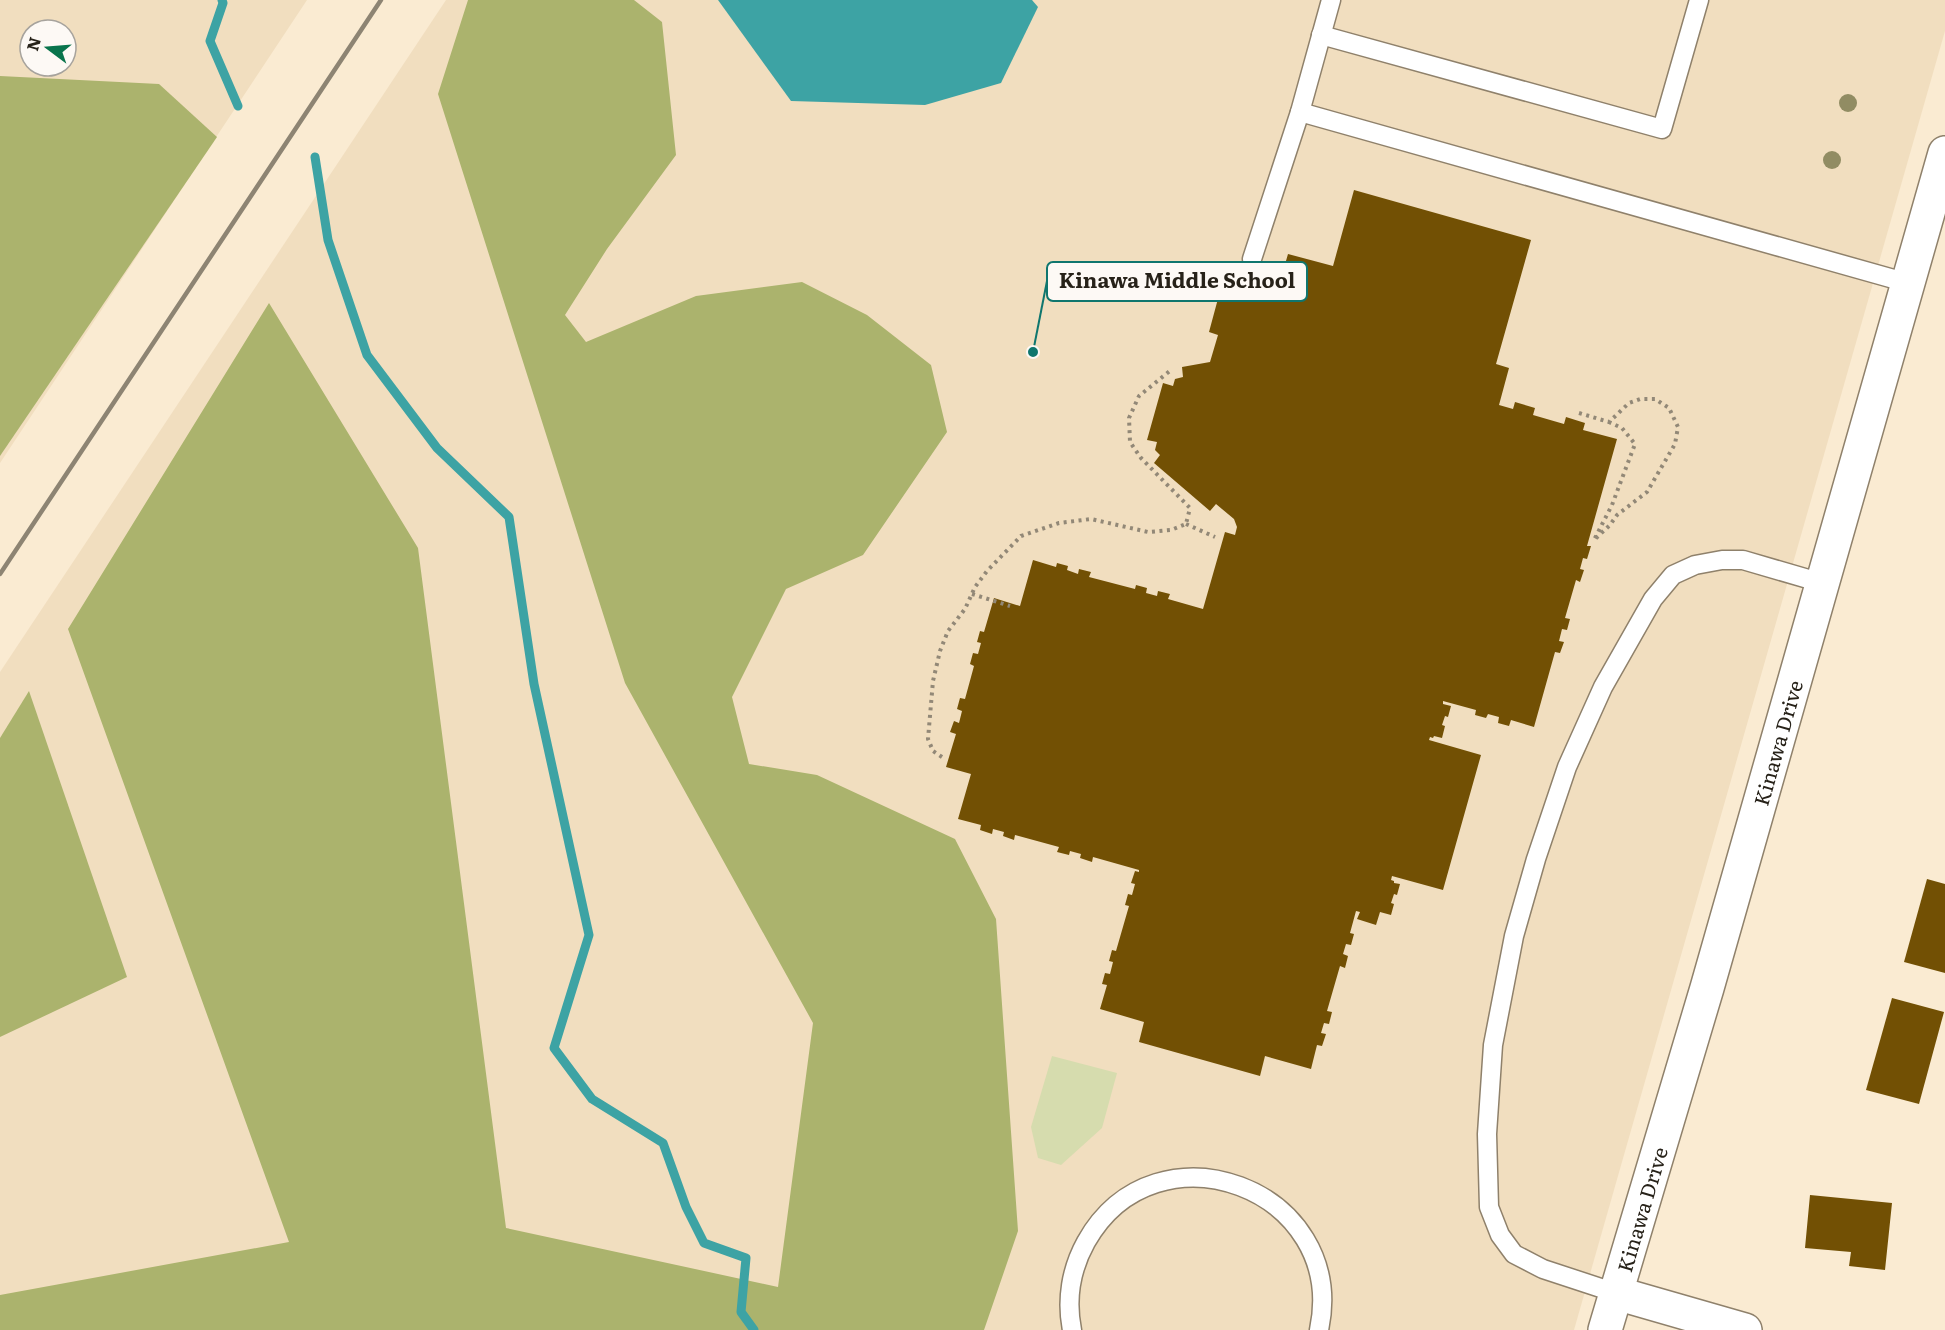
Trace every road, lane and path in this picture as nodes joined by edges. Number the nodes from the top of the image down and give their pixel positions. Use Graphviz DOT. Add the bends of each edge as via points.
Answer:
graph roads {
  1 [pos="1331,0"];
  2 [pos="1699,0"];
  3 [pos="1321,35"];
  4 [pos="1300,112"];
  5 [pos="1945,153"];
  6 [pos="1252,259"];
  7 [pos="1908,283"];
  8 [pos="1171,370"];
  9 [pos="1579,413"];
  10 [pos="1609,422"];
  11 [pos="1186,524"];
  12 [pos="1215,537"];
  13 [pos="1822,582"];
  14 [pos="972,594"];
  15 [pos="1010,606"];
  16 [pos="942,757"];
  17 [pos="1616,1293"];
  18 [pos="1072,1330"];
  19 [pos="1319,1330"];
  20 [pos="1605,1330"];
  21 [pos="1745,1330"];
  1 -- 3 [label="lane"];
  2 -- 3 [label="lane" via="1662,129"];
  3 -- 4 [label="lane"];
  4 -- 6 [label="lane"];
  4 -- 7 [label="lane"];
  5 -- 7 [label="street, Kinawa Drive"];
  7 -- 13 [label="street, Kinawa Drive"];
  8 -- 11 [label="path" via="1139,396 1129,418 1130,442 1190,508"];
  9 -- 10 [label="path"];
  10 -- 10 [label="path" via="1629,403 1654,399 1669,408 1678,427 1675,444 1647,492 1617,514 1594,540 1635,444 1622,428"];
  11 -- 12 [label="path"];
  11 -- 14 [label="path" via="1148,532 1091,519 1059,523 1020,536 987,571"];
  13 -- 17 [label="street, Kinawa Drive"];
  13 -- 17 [label="lane" via="1743,560 1695,565 1673,575 1653,599 1603,687 1567,767 1536,859 1514,936 1493,1045 1487,1134 1489,1207 1500,1235 1514,1254 1543,1269"];
  14 -- 15 [label="path"];
  14 -- 16 [label="path" via="948,631 933,681 928,739 933,751"];
  17 -- 20 [label="street, Kinawa Drive"];
  17 -- 21 [label="street"];
  18 -- 19 [label="lane" via="1073,1272 1093,1230 1126,1197 1159,1183 1193,1177 1216,1179 1260,1194 1295,1225 1317,1266 1322,1313"];
}
